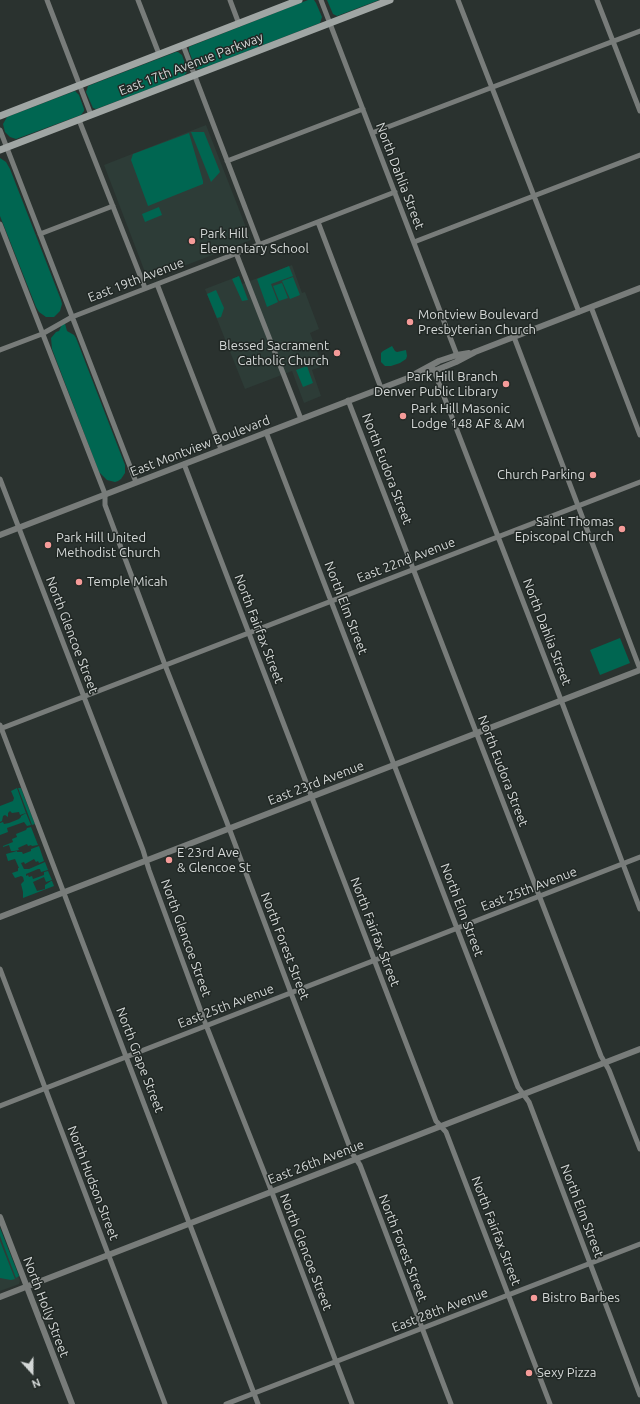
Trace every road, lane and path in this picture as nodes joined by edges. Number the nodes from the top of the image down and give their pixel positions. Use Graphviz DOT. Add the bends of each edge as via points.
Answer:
graph roads {
  1 [pos="47,0"];
  2 [pos="138,0"];
  3 [pos="230,0"];
  4 [pos="299,0"];
  5 [pos="321,0"];
  6 [pos="390,0"];
  7 [pos="458,0"];
  8 [pos="597,0"];
  9 [pos="330,23"];
  10 [pos="239,24"];
  11 [pos="640,31"];
  12 [pos="613,41"];
  13 [pos="182,46"];
  14 [pos="159,54"];
  15 [pos="194,75"];
  16 [pos="80,85"];
  17 [pos="492,88"];
  18 [pos="363,110"];
  19 [pos="640,111"];
  20 [pos="91,115"];
  21 [pos="0,116"];
  22 [pos="79,120"];
  23 [pos="0,130"];
  24 [pos="372,133"];
  25 [pos="3,149"];
  26 [pos="640,155"];
  27 [pos="227,161"];
  28 [pos="394,192"];
  29 [pos="535,195"];
  30 [pos="114,206"];
  31 [pos="318,222"];
  32 [pos="0,224"];
  33 [pos="40,234"];
  34 [pos="414,242"];
  35 [pos="259,244"];
  36 [pos="236,253"];
  37 [pos="157,284"];
  38 [pos="145,288"];
  39 [pos="640,288"];
  40 [pos="591,307"];
  41 [pos="579,312"];
  42 [pos="72,316"];
  43 [pos="42,334"];
  44 [pos="514,337"];
  45 [pos="0,350"];
  46 [pos="458,357"];
  47 [pos="433,367"];
  48 [pos="382,388"];
  49 [pos="348,400"];
  50 [pos="301,419"];
  51 [pos="266,432"];
  52 [pos="640,435"];
  53 [pos="222,450"];
  54 [pos="184,464"];
  55 [pos="0,479"];
  56 [pos="136,482"];
  57 [pos="640,482"];
  58 [pos="105,494"];
  59 [pos="578,506"];
  60 [pos="19,528"];
  61 [pos="0,535"];
  62 [pos="498,536"];
  63 [pos="414,569"];
  64 [pos="331,601"];
  65 [pos="249,633"];
  66 [pos="165,665"];
  67 [pos="640,670"];
  68 [pos="84,696"];
  69 [pos="561,700"];
  70 [pos="0,727"];
  71 [pos="477,733"];
  72 [pos="395,764"];
  73 [pos="312,797"];
  74 [pos="229,829"];
  75 [pos="640,857"];
  76 [pos="146,860"];
  77 [pos="623,864"];
  78 [pos="64,892"];
  79 [pos="540,896"];
  80 [pos="640,909"];
  81 [pos="0,917"];
  82 [pos="458,929"];
  83 [pos="374,961"];
  84 [pos="0,969"];
  85 [pos="290,993"];
  86 [pos="206,1025"];
  87 [pos="640,1049"];
  88 [pos="127,1056"];
  89 [pos="605,1062"];
  90 [pos="45,1088"];
  91 [pos="523,1094"];
  92 [pos="0,1106"];
  93 [pos="441,1126"];
  94 [pos="640,1149"];
  95 [pos="356,1158"];
  96 [pos="271,1191"];
  97 [pos="0,1217"];
  98 [pos="190,1223"];
  99 [pos="640,1244"];
  100 [pos="108,1254"];
  101 [pos="590,1264"];
  102 [pos="27,1286"];
  103 [pos="508,1295"];
  104 [pos="0,1297"];
  105 [pos="422,1329"];
  106 [pos="336,1362"];
  107 [pos="254,1393"];
  108 [pos="640,1395"];
  109 [pos="72,1404"];
  110 [pos="165,1404"];
  111 [pos="226,1404"];
  112 [pos="258,1404"];
  113 [pos="352,1404"];
  114 [pos="451,1404"];
  115 [pos="550,1404"];
  1 -- 16 [label="street"];
  2 -- 14 [label="street"];
  3 -- 10 [label="street"];
  4 -- 10 [label="main road, East 17th Avenue Parkway"];
  5 -- 9 [label="street, North Dahlia Street"];
  6 -- 9 [label="main road, East 17th Avenue Parkway"];
  7 -- 17 [label="street"];
  8 -- 12 [label="street"];
  9 -- 15 [label="main road, East 17th Avenue Parkway"];
  9 -- 18 [label="street, North Dahlia Street"];
  10 -- 13 [label="main road, East 17th Avenue Parkway"];
  11 -- 12 [label="street"];
  12 -- 17 [label="street"];
  12 -- 19 [label="street"];
  13 -- 14 [label="main road, East 17th Avenue Parkway"];
  13 -- 15 [label="street"];
  14 -- 16 [label="main road, East 17th Avenue Parkway"];
  15 -- 20 [label="main road, East 17th Avenue Parkway"];
  15 -- 27 [label="street"];
  16 -- 20 [label="street"];
  16 -- 21 [label="main road, East 17th Avenue Parkway"];
  17 -- 24 [label="street"];
  17 -- 29 [label="street"];
  18 -- 24 [label="street, North Dahlia Street"];
  18 -- 27 [label="street"];
  20 -- 22 [label="main road, East 17th Avenue Parkway"];
  22 -- 25 [label="main road, East 17th Avenue Parkway"];
  22 -- 30 [label="street"];
  23 -- 25 [label="street"];
  24 -- 28 [label="street, North Dahlia Street"];
  25 -- 33 [label="street"];
  26 -- 29 [label="street"];
  27 -- 35 [label="street"];
  28 -- 31 [label="street, East 19th Avenue"];
  28 -- 34 [label="street, North Dahlia Street"];
  29 -- 34 [label="street"];
  29 -- 41 [label="street"];
  30 -- 33 [label="street"];
  30 -- 38 [label="street"];
  31 -- 35 [label="street, East 19th Avenue"];
  31 -- 48 [label="street"];
  32 -- 43 [label="street, North Forest Street"];
  33 -- 42 [label="street"];
  34 -- 46 [label="street, North Dahlia Street"];
  35 -- 36 [label="street, East 19th Avenue"];
  36 -- 37 [label="street, East 19th Avenue"];
  36 -- 50 [label="street"];
  37 -- 38 [label="street, East 19th Avenue"];
  37 -- 53 [label="street"];
  38 -- 42 [label="street, East 19th Avenue"];
  39 -- 40 [label="street, East Montview Boulevard"];
  40 -- 41 [label="street, East Montview Boulevard"];
  40 -- 52 [label="street"];
  41 -- 44 [label="street, East Montview Boulevard"];
  42 -- 43 [label="street, East 19th Avenue"];
  42 -- 56 [label="street"];
  43 -- 45 [label="street, East 19th Avenue"];
  43 -- 58 [label="street, North Forest Street"];
  44 -- 46 [label="street, East Montview Boulevard"];
  44 -- 59 [label="street"];
  46 -- 47 [label="street, East Montview Boulevard"];
  47 -- 48 [label="street, East Montview Boulevard"];
  47 -- 62 [label="street, North Dahlia Street"];
  48 -- 49 [label="street, East Montview Boulevard"];
  49 -- 50 [label="street, East Montview Boulevard"];
  49 -- 63 [label="street, North Eudora Street"];
  50 -- 51 [label="street, East Montview Boulevard"];
  51 -- 53 [label="street, East Montview Boulevard"];
  51 -- 64 [label="street, North Elm Street"];
  53 -- 54 [label="street, East Montview Boulevard"];
  54 -- 56 [label="street, East Montview Boulevard"];
  54 -- 65 [label="street, North Fairfax Street"];
  55 -- 60 [label="street, North Glencoe Street"];
  56 -- 58 [label="street, East Montview Boulevard"];
  57 -- 59 [label="street, East 22nd Avenue"];
  58 -- 60 [label="street, East Montview Boulevard"];
  58 -- 66 [label="street, North Forest Street" via="105,506"];
  59 -- 62 [label="street, East 22nd Avenue"];
  59 -- 67 [label="street"];
  60 -- 61 [label="street, East Montview Boulevard"];
  60 -- 68 [label="street, North Glencoe Street"];
  62 -- 63 [label="street, East 22nd Avenue"];
  62 -- 69 [label="street, North Dahlia Street"];
  63 -- 64 [label="street, East 22nd Avenue"];
  63 -- 71 [label="street, North Eudora Street"];
  64 -- 65 [label="street, East 22nd Avenue"];
  64 -- 72 [label="street, North Elm Street"];
  65 -- 66 [label="street, East 22nd Avenue"];
  65 -- 73 [label="street, North Fairfax Street"];
  66 -- 68 [label="street, East 22nd Avenue"];
  66 -- 74 [label="street, North Forest Street"];
  67 -- 69 [label="street, East 23rd Avenue"];
  68 -- 70 [label="street, East 22nd Avenue"];
  68 -- 76 [label="street, North Glencoe Street"];
  69 -- 71 [label="street, East 23rd Avenue"];
  69 -- 77 [label="street, North Dahlia Street"];
  70 -- 78 [label="street, North Grape Street"];
  71 -- 72 [label="street, East 23rd Avenue"];
  71 -- 79 [label="street, North Eudora Street"];
  72 -- 73 [label="street, East 23rd Avenue"];
  72 -- 82 [label="street, North Elm Street"];
  73 -- 74 [label="street, East 23rd Avenue"];
  73 -- 83 [label="street, North Fairfax Street"];
  74 -- 76 [label="street, East 23rd Avenue"];
  74 -- 85 [label="street, North Forest Street"];
  75 -- 77 [label="street, East 25th Avenue"];
  76 -- 78 [label="street, East 23rd Avenue"];
  76 -- 86 [label="street, North Glencoe Street"];
  77 -- 79 [label="street, East 25th Avenue"];
  77 -- 80 [label="street, North Dahlia Street"];
  78 -- 81 [label="street, East 23rd Avenue"];
  78 -- 88 [label="street, North Grape Street"];
  79 -- 82 [label="street, East 25th Avenue"];
  79 -- 89 [label="street, North Eudora Street"];
  82 -- 83 [label="street, East 25th Avenue"];
  82 -- 91 [label="street, North Elm Street" via="517,1085"];
  83 -- 85 [label="street, East 25th Avenue"];
  83 -- 93 [label="street, North Fairfax Street" via="436,1121"];
  84 -- 90 [label="street, North Hudson Street"];
  85 -- 86 [label="street, East 25th Avenue"];
  85 -- 95 [label="street, North Forest Street"];
  86 -- 88 [label="street, East 25th Avenue"];
  86 -- 96 [label="street, North Glencoe Street"];
  87 -- 89 [label="street, East 26th Avenue"];
  88 -- 90 [label="street, East 25th Avenue"];
  88 -- 98 [label="street, North Grape Street"];
  89 -- 91 [label="street, East 26th Avenue"];
  89 -- 94 [label="street, North Eudora Street"];
  90 -- 92 [label="street, East 25th Avenue"];
  90 -- 100 [label="street, North Hudson Street"];
  91 -- 93 [label="street, East 26th Avenue"];
  91 -- 101 [label="street, North Elm Street" via="529,1102"];
  93 -- 95 [label="street, East 26th Avenue"];
  93 -- 103 [label="street, North Fairfax Street" via="446,1132"];
  95 -- 96 [label="street, East 26th Avenue"];
  95 -- 105 [label="street, North Forest Street"];
  96 -- 98 [label="street, East 26th Avenue"];
  96 -- 106 [label="street, North Glencoe Street"];
  97 -- 102 [label="street, North Holly Street"];
  98 -- 100 [label="street, East 26th Avenue"];
  98 -- 107 [label="street, North Grape Street"];
  99 -- 101 [label="street, East 28th Avenue"];
  100 -- 102 [label="street, East 26th Avenue"];
  100 -- 110 [label="street, North Hudson Street"];
  101 -- 103 [label="street, East 28th Avenue"];
  101 -- 108 [label="street, North Elm Street"];
  102 -- 104 [label="street, East 26th Avenue"];
  102 -- 109 [label="street, North Holly Street"];
  103 -- 105 [label="street, East 28th Avenue"];
  103 -- 115 [label="street, North Fairfax Street"];
  105 -- 106 [label="street, East 28th Avenue"];
  105 -- 114 [label="street, North Forest Street"];
  106 -- 107 [label="street, East 28th Avenue"];
  106 -- 113 [label="street, North Glencoe Street"];
  107 -- 111 [label="street, East 28th Avenue"];
  107 -- 112 [label="street, North Grape Street"];
}
